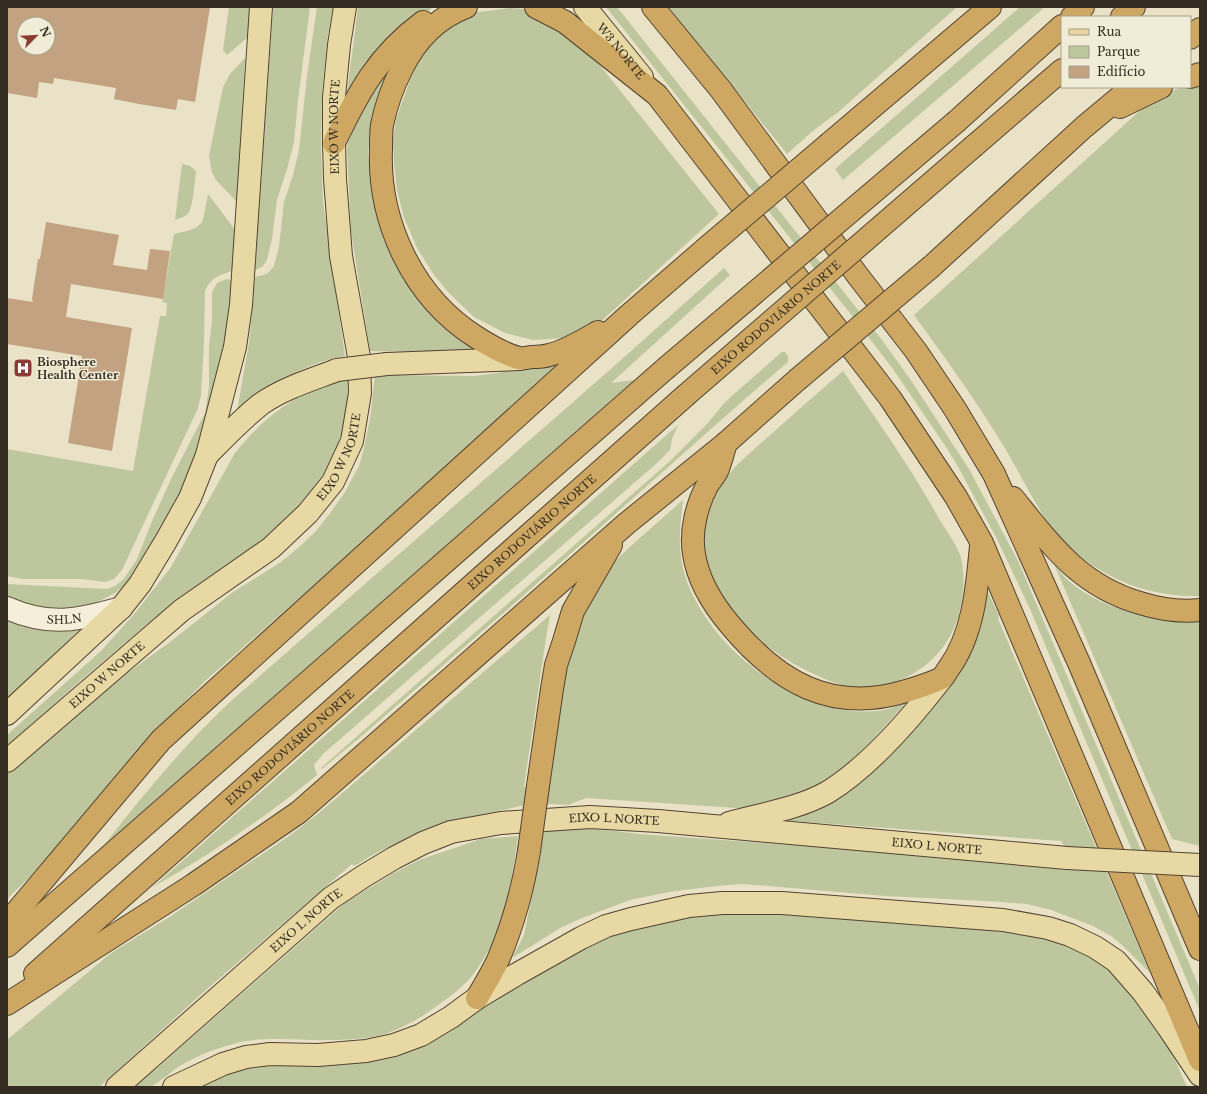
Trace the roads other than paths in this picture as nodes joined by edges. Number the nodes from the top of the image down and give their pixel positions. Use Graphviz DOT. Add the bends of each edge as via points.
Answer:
graph roads {
  1 [pos="261,7"];
  2 [pos="345,7"];
  3 [pos="536,7"];
  4 [pos="585,7"];
  5 [pos="652,7"];
  6 [pos="990,7"];
  7 [pos="1083,7"];
  8 [pos="1134,7"];
  9 [pos="460,9"];
  10 [pos="1073,16"];
  11 [pos="1123,16"];
  12 [pos="1061,27"];
  13 [pos="1200,30"];
  14 [pos="1191,37"];
  15 [pos="1061,71"];
  16 [pos="1131,88"];
  17 [pos="1159,88"];
  18 [pos="657,95"];
  19 [pos="1084,127"];
  20 [pos="334,143"];
  21 [pos="629,315"];
  22 [pos="520,359"];
  23 [pos="726,442"];
  24 [pos="207,455"];
  25 [pos="994,474"];
  26 [pos="626,524"];
  27 [pos="982,543"];
  28 [pos="7,608"];
  29 [pos="121,608"];
  30 [pos="1200,610"];
  31 [pos="942,678"];
  32 [pos="7,714"];
  33 [pos="7,761"];
  34 [pos="712,827"];
  35 [pos="1200,865"];
  36 [pos="7,922"];
  37 [pos="7,946"];
  38 [pos="1200,949"];
  39 [pos="477,998"];
  40 [pos="7,999"];
  41 [pos="7,1004"];
  42 [pos="1200,1060"];
  43 [pos="1200,1075"];
  44 [pos="117,1087"];
  45 [pos="174,1087"];
  1 -- 24 [label="main road" via="241,305 233,354"];
  2 -- 20 [label="main road, EIXO W NORTE" via="334,97"];
  3 -- 18 [label="highway" via="565,22"];
  4 -- 18 [label="main road, W3 NORTE"];
  5 -- 25 [label="highway" via="721,90 916,351"];
  6 -- 21 [label="highway, bridge"];
  7 -- 10 [label="highway"];
  8 -- 11 [label="highway"];
  9 -- 20 [label="highway" via="425,21 386,56 356,97"];
  9 -- 22 [label="highway" via="430,29 419,41 401,70 388,101 382,126 380,167 386,203 406,261 427,292 447,315 466,331"];
  12 -- 37 [label="highway, bridge" via="957,121 665,369"];
  13 -- 14 [label="highway"];
  15 -- 40 [label="highway, EIXO RODOVIÁRIO NORTE, bridge" via="685,396"];
  16 -- 19 [label="highway"];
  17 -- 19 [label="highway"];
  18 -- 27 [label="highway" via="890,398 956,497"];
  19 -- 23 [label="highway, bridge" via="932,266"];
  20 -- 33 [label="main road, EIXO W NORTE" via="334,179 341,256 359,357 360,394 352,441 333,482 308,513 271,548 182,610"];
  21 -- 22 [label="highway" via="550,355"];
  21 -- 36 [label="highway" via="161,740"];
  22 -- 24 [label="main road, bridge" via="387,364 336,370 292,387 262,404"];
  23 -- 26 [label="highway"];
  23 -- 31 [label="highway" via="716,472 708,484 697,513 694,554 701,578 716,605 743,640 781,674 801,686 831,696 870,699 890,696"];
  24 -- 29 [label="main road" via="190,498 166,541 140,584"];
  25 -- 30 [label="highway" via="1051,545 1085,577 1109,591 1154,607"];
  25 -- 38 [label="highway" via="1079,663"];
  26 -- 39 [label="highway, bridge" via="573,611 555,671 525,876 498,960"];
  26 -- 41 [label="highway" via="299,812 186,889"];
  27 -- 31 [label="highway" via="972,613 955,660"];
  27 -- 42 [label="highway"];
  28 -- 29 [label="main road, SHLN" via="42,620 66,620"];
  29 -- 32 [label="main road"];
  31 -- 34 [label="main road" via="917,710 865,763 827,792 794,806"];
  34 -- 35 [label="main road, EIXO L NORTE, bridge" via="1067,858"];
  34 -- 44 [label="main road, EIXO L NORTE" via="590,817 501,823 451,832 423,843 331,898"];
  39 -- 43 [label="main road" via="606,926 689,906 782,903 1003,920 1048,928 1070,935 1116,961 1143,992"];
  39 -- 45 [label="main road" via="421,1035 394,1045 366,1051 318,1055 270,1054 246,1057 223,1064"];
}
